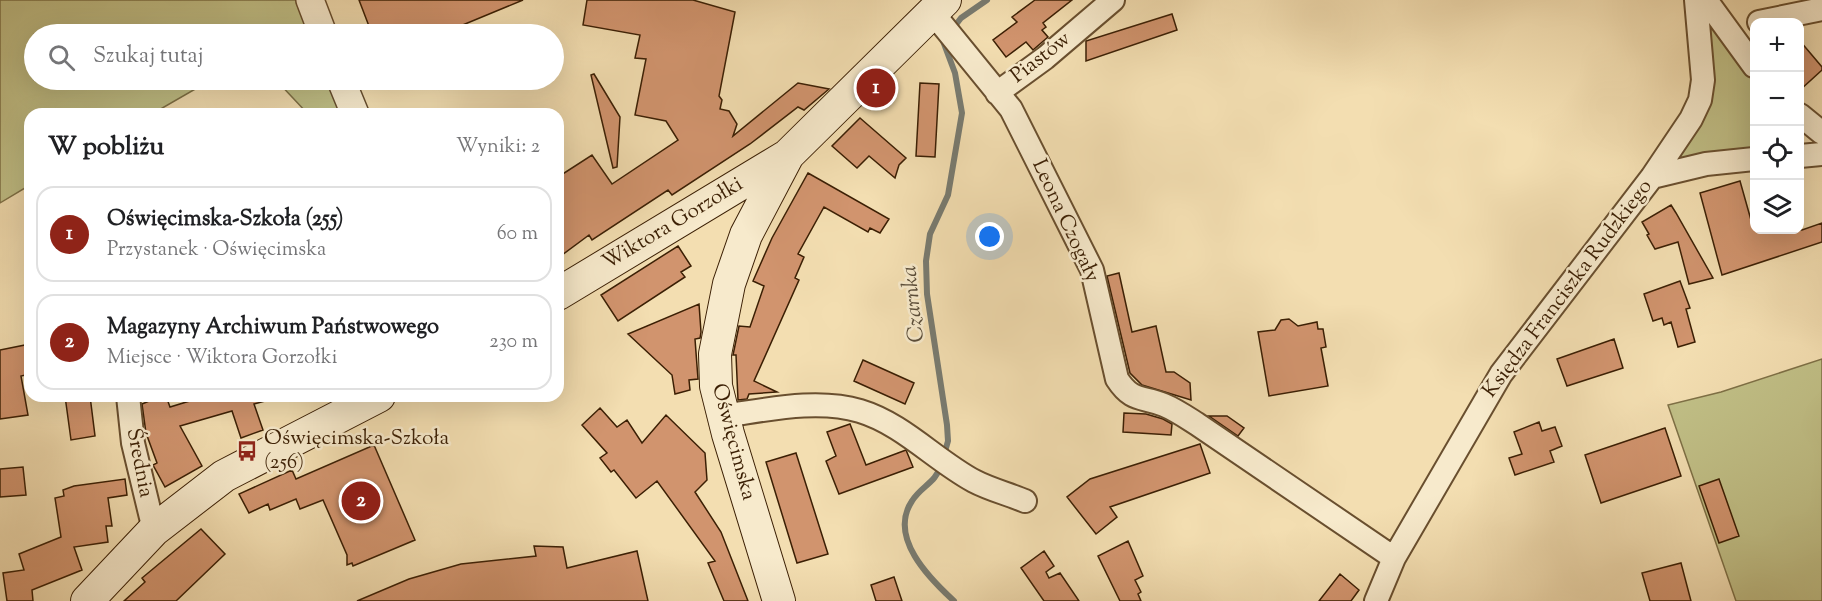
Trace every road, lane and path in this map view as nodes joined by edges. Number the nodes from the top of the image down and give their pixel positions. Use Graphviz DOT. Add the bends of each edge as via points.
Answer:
graph roads {
  1 [pos="310,0"];
  2 [pos="1113,0"];
  3 [pos="1696,0"];
  4 [pos="1706,0"];
  5 [pos="939,6"];
  6 [pos="1822,9"];
  7 [pos="1780,18"];
  8 [pos="320,24"];
  9 [pos="1750,24"];
  10 [pos="1726,29"];
  11 [pos="1750,60"];
  12 [pos="345,90"];
  13 [pos="997,93"];
  14 [pos="353,108"];
  15 [pos="1804,118"];
  16 [pos="1822,134"];
  17 [pos="1822,154"];
  18 [pos="788,155"];
  19 [pos="1804,156"];
  20 [pos="1750,160"];
  21 [pos="1652,177"];
  22 [pos="709,203"];
  23 [pos="739,253"];
  24 [pos="564,290"];
  25 [pos="129,402"];
  26 [pos="367,402"];
  27 [pos="722,416"];
  28 [pos="1025,501"];
  29 [pos="154,530"];
  30 [pos="1394,558"];
  31 [pos="87,601"];
  32 [pos="779,601"];
  33 [pos="1376,601"];
  1 -- 8 [label="street"];
  2 -- 13 [label="street, Piastów"];
  3 -- 21 [label="street, Księdza Franciszka Rudzkiego" via="1703,63 1700,100"];
  4 -- 10 [label="street"];
  5 -- 13 [label="street, Leona Czogały"];
  5 -- 18 [label="main road, Oświęcimska"];
  6 -- 7 [label="street"];
  9 -- 10 [label="street"];
  10 -- 11 [label="street"];
  12 -- 14 [label="street"];
  13 -- 30 [label="street, Leona Czogały" via="1011,109 1092,270 1117,379 1125,392 1189,419"];
  15 -- 16 [label="street"];
  17 -- 19 [label="street"];
  18 -- 22 [label="main road, Wiktora Gorzołki"];
  18 -- 23 [label="main road, Oświęcimska"];
  20 -- 21 [label="street" via="1706,164"];
  21 -- 30 [label="street, Księdza Franciszka Rudzkiego" via="1501,374"];
  22 -- 23 [label="main road" via="727,215"];
  22 -- 24 [label="main road, Wiktora Gorzołki"];
  23 -- 27 [label="main road, Oświęcimska" via="716,354 716,386"];
  25 -- 29 [label="street, Średnia" via="133,443"];
  26 -- 29 [label="main road" via="224,476"];
  27 -- 28 [label="street" via="781,408 837,406 860,411 884,421 974,481"];
  27 -- 32 [label="main road, Oświęcimska"];
  29 -- 31 [label="main road"];
  30 -- 33 [label="street, Księdza Franciszka Rudzkiego"];
}
